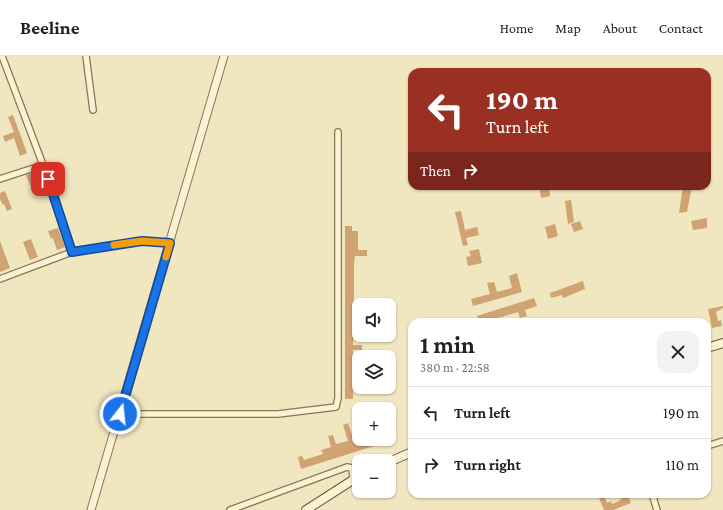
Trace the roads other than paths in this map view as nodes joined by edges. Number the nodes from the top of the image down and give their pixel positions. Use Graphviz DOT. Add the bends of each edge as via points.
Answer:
graph roads {
  1 [pos="1,56"];
  2 [pos="86,56"];
  3 [pos="224,56"];
  4 [pos="93,110"];
  5 [pos="338,132"];
  6 [pos="43,165"];
  7 [pos="0,179"];
  8 [pos="170,243"];
  9 [pos="72,252"];
  10 [pos="0,279"];
  11 [pos="723,343"];
  12 [pos="711,348"];
  13 [pos="120,414"];
  14 [pos="723,441"];
  15 [pos="711,445"];
  16 [pos="408,454"];
  17 [pos="396,459"];
  18 [pos="352,468"];
  19 [pos="352,481"];
  20 [pos="653,498"];
  21 [pos="91,510"];
  22 [pos="230,510"];
  23 [pos="306,510"];
  24 [pos="657,510"];
  1 -- 6 [label="street"];
  2 -- 4 [label="street"];
  3 -- 8 [label="street"];
  5 -- 13 [label="street" via="336,407 278,414"];
  6 -- 7 [label="street"];
  6 -- 9 [label="street"];
  8 -- 9 [label="street" via="142,241"];
  8 -- 13 [label="street"];
  9 -- 10 [label="street"];
  11 -- 12 [label="main road"];
  13 -- 21 [label="street"];
  14 -- 15 [label="street"];
  16 -- 17 [label="main road"];
  18 -- 22 [label="street" via="347,467"];
  19 -- 23 [label="main road"];
  20 -- 24 [label="street"];
}
